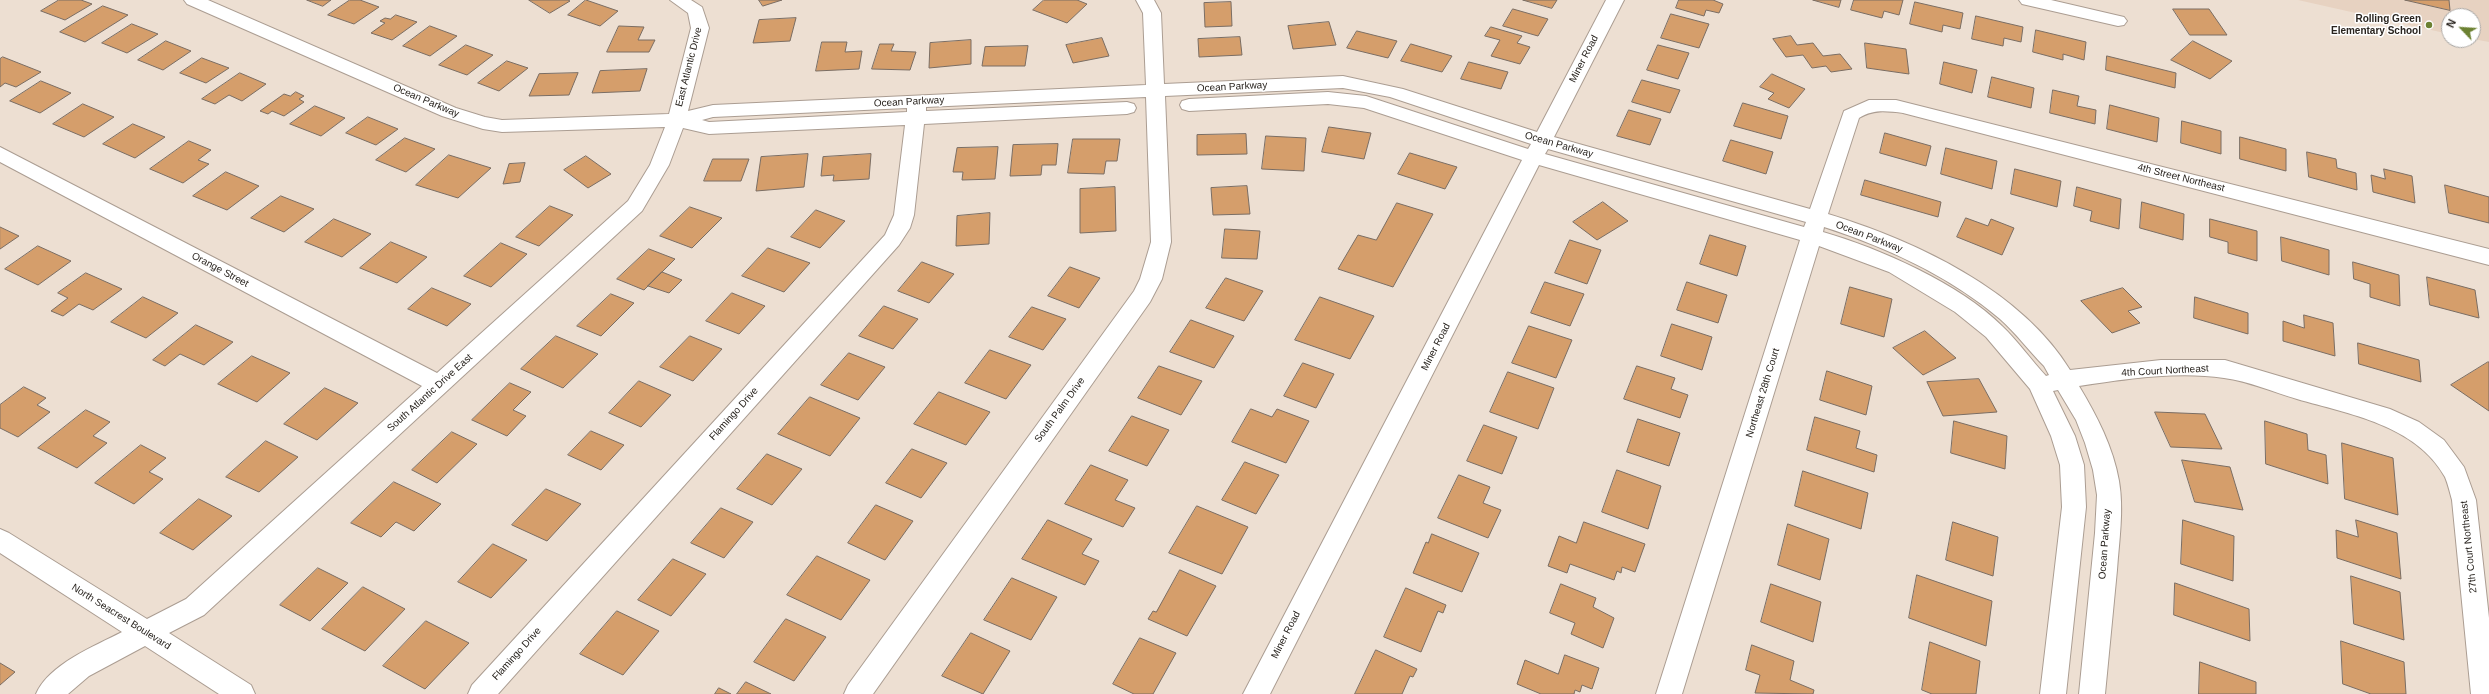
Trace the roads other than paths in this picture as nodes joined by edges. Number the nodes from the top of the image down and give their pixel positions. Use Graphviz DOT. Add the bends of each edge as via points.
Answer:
graph roads {
  1 [pos="193,0"];
  2 [pos="680,0"];
  3 [pos="1145,0"];
  4 [pos="1615,0"];
  5 [pos="2028,0"];
  6 [pos="2118,21"];
  7 [pos="1156,99"];
  8 [pos="1872,105"];
  9 [pos="916,110"];
  10 [pos="675,120"];
  11 [pos="1538,149"];
  12 [pos="0,154"];
  13 [pos="1814,227"];
  14 [pos="2489,257"];
  15 [pos="2066,380"];
  16 [pos="2039,384"];
  17 [pos="439,385"];
  18 [pos="2382,415"];
  19 [pos="0,540"];
  20 [pos="145,631"];
  21 [pos="49,694"];
  22 [pos="242,694"];
  23 [pos="481,694"];
  24 [pos="857,694"];
  25 [pos="1256,694"];
  26 [pos="1669,694"];
  27 [pos="2053,694"];
  28 [pos="2092,694"];
  29 [pos="2484,694"];
  1 -- 10 [label="street, Ocean Parkway" via="450,112 483,123 525,126"];
  2 -- 10 [label="street, East Atlantic Drive" via="696,11 700,19 700,28"];
  3 -- 7 [label="street, South Palm Drive" via="1152,13"];
  4 -- 11 [label="street, Miner Road"];
  5 -- 6 [label="street"];
  7 -- 9 [label="street, Ocean Parkway"];
  7 -- 11 [label="street, Ocean Parkway" via="1354,100"];
  7 -- 24 [label="street, South Palm Drive" via="1161,242 1151,278 1142,296"];
  8 -- 13 [label="street, Northeast 28th Court" via="1851,115"];
  8 -- 14 [label="street, 4th Street Northeast" via="1903,107"];
  9 -- 10 [label="street, Ocean Parkway" via="709,128"];
  9 -- 23 [label="street, Flamingo Drive" via="904,215 900,228 892,240"];
  10 -- 17 [label="street, South Atlantic Drive East" via="656,176 635,206"];
  11 -- 13 [label="street, Ocean Parkway"];
  11 -- 25 [label="street, Miner Road"];
  12 -- 17 [label="street, Orange Street"];
  13 -- 15 [label="street, Ocean Parkway" via="1852,229 1907,251 1980,293 2016,321 2041,347"];
  13 -- 16 [label="street, Ocean Parkway" via="1896,267 1963,306 1994,330"];
  13 -- 26 [label="street, Northeast 28th Court"];
  15 -- 16 [label="street, 4th Court Northeast"];
  15 -- 18 [label="street, 4th Court Northeast" via="2200,367 2225,369"];
  15 -- 28 [label="street, Ocean Parkway" via="2095,438 2106,471 2109,518"];
  16 -- 27 [label="street, Ocean Parkway" via="2064,436 2072,465 2074,500"];
  17 -- 20 [label="street, South Atlantic Drive East" via="195,607"];
  18 -- 29 [label="street, 27th Court Northeast" via="2411,429 2436,447 2456,474 2464,500"];
  19 -- 20 [label="street, North Seacrest Boulevard"];
  20 -- 21 [label="street, South Atlantic Drive East" via="80,667"];
  20 -- 22 [label="street, North Seacrest Boulevard"];
}
